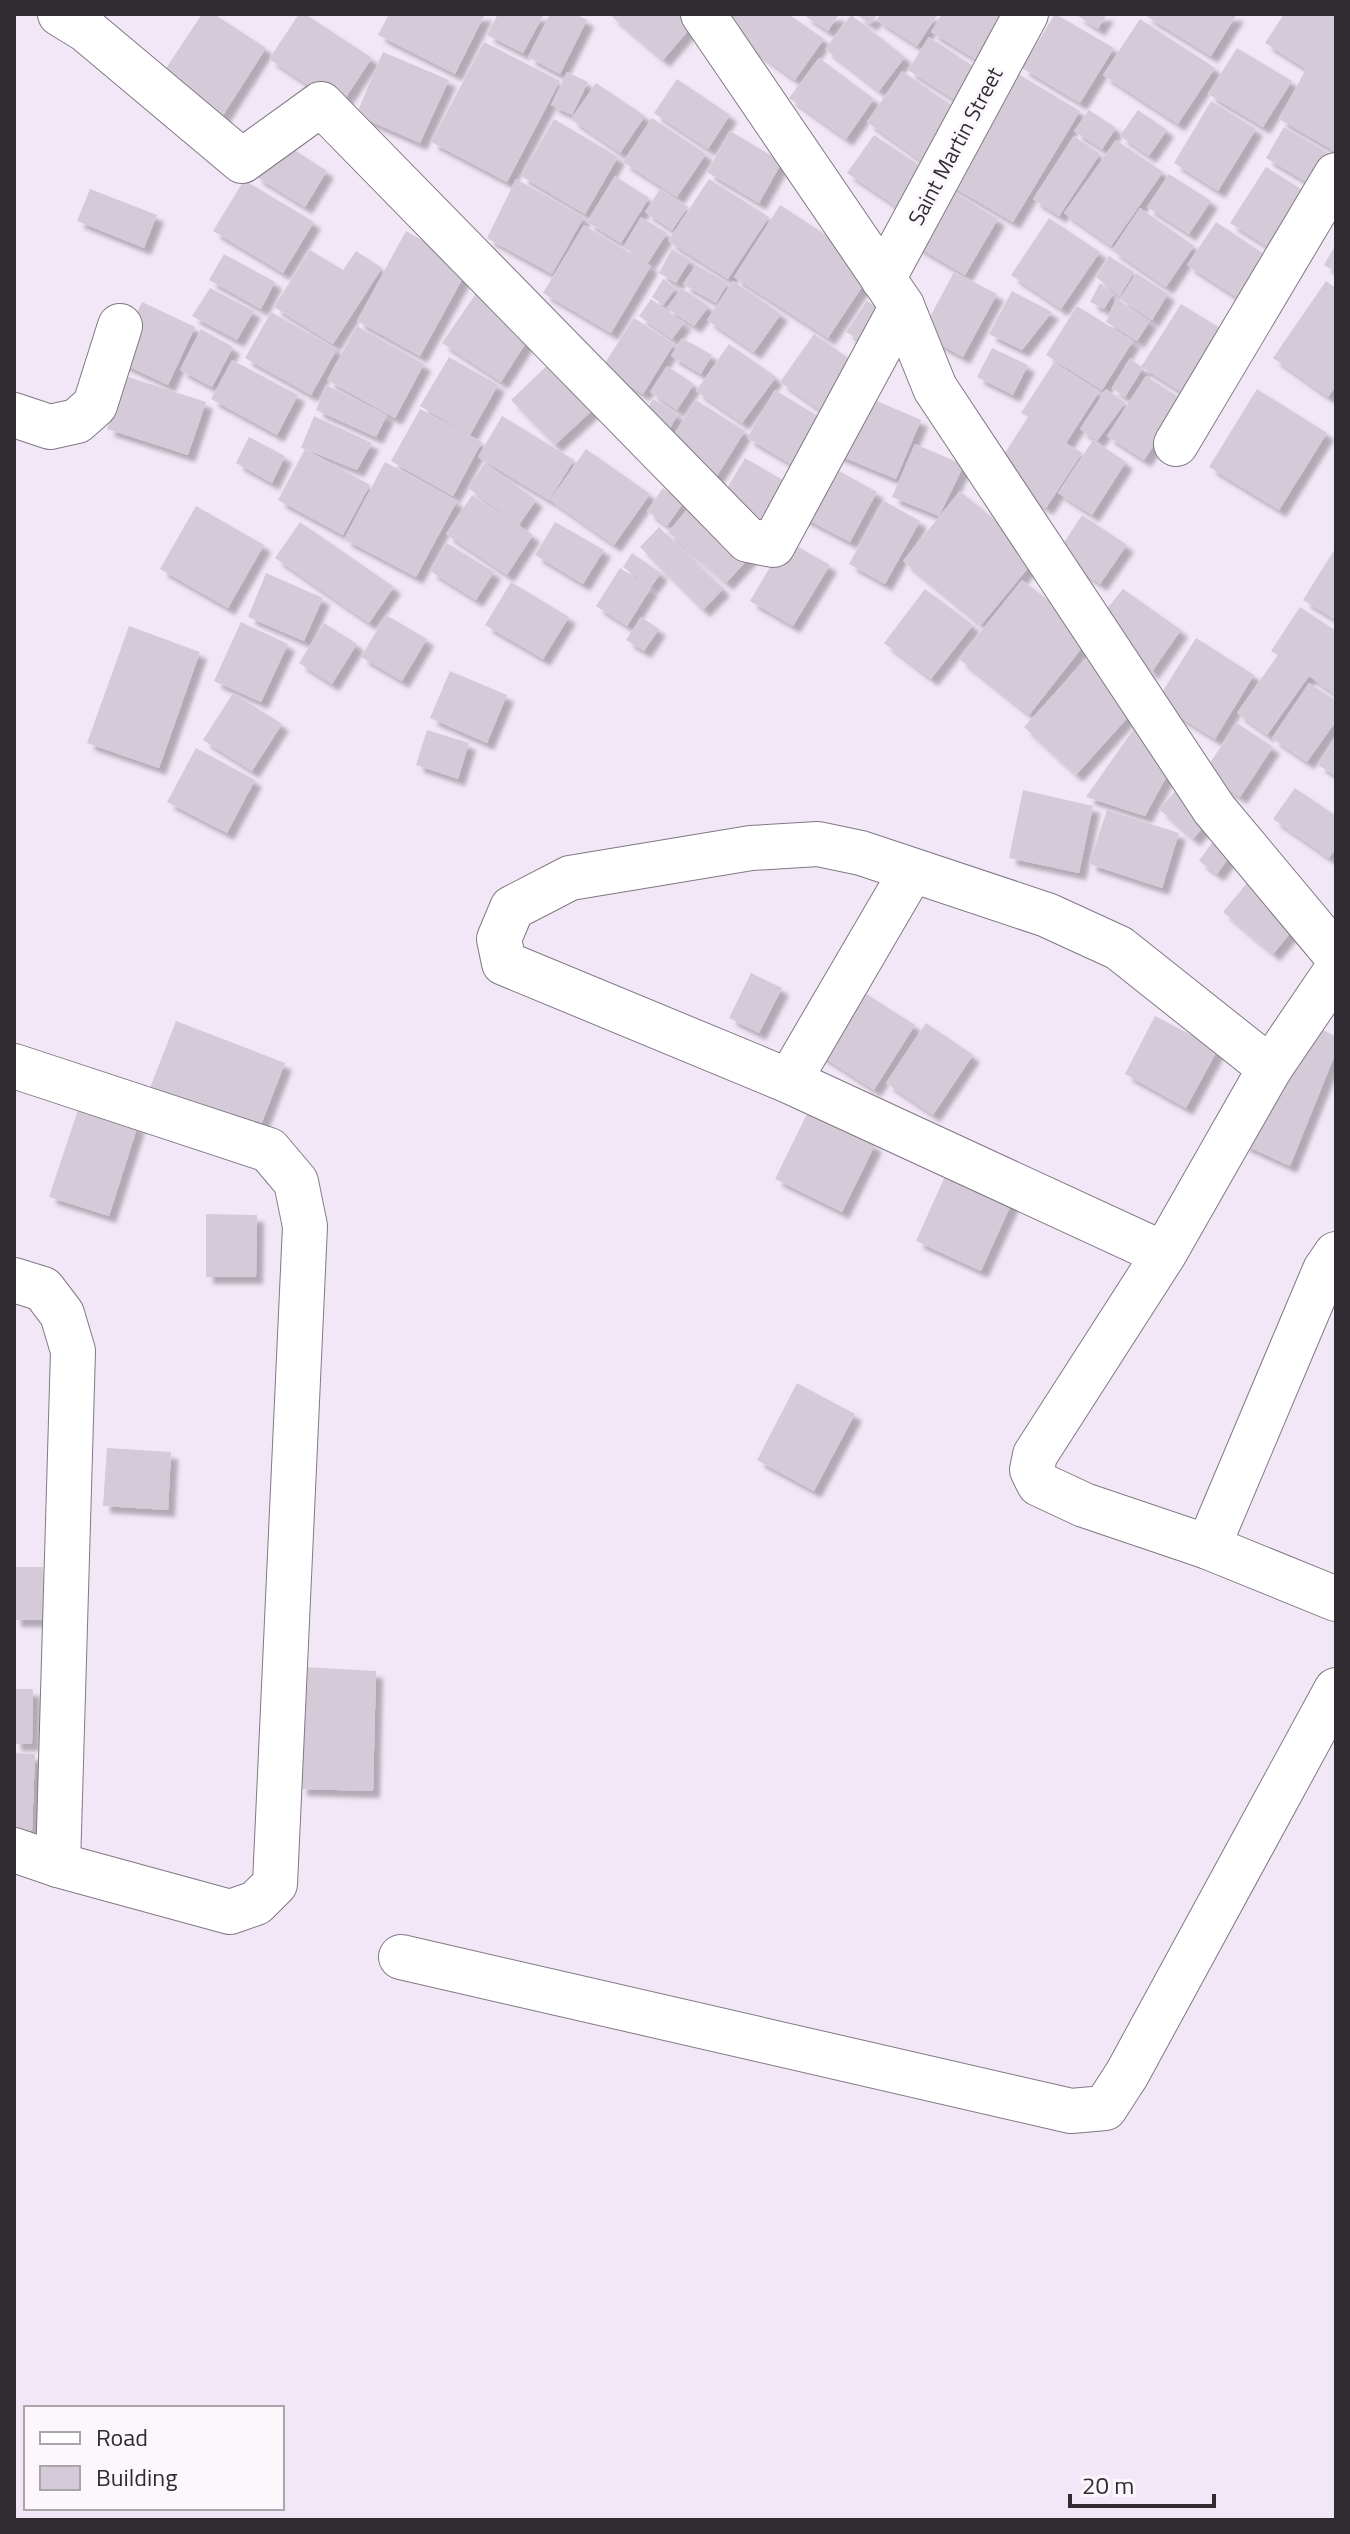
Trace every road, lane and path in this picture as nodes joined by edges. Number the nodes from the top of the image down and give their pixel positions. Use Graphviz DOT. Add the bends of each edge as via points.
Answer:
graph roads {
  1 [pos="60,14"];
  2 [pos="703,14"];
  3 [pos="1026,14"];
  4 [pos="1336,175"];
  5 [pos="893,292"];
  6 [pos="120,326"];
  7 [pos="14,415"];
  8 [pos="1176,444"];
  9 [pos="911,872"];
  10 [pos="1336,955"];
  11 [pos="1336,971"];
  12 [pos="14,1066"];
  13 [pos="1270,1068"];
  14 [pos="789,1081"];
  15 [pos="1164,1254"];
  16 [pos="1336,1254"];
  17 [pos="14,1280"];
  18 [pos="1208,1547"];
  19 [pos="1336,1599"];
  20 [pos="1336,1690"];
  21 [pos="14,1850"];
  22 [pos="58,1865"];
  23 [pos="401,1957"];
  1 -- 5 [label="street, Saint Martin Street" via="242,161 321,104 748,540 773,545"];
  2 -- 5 [label="street"];
  3 -- 5 [label="street, Saint Martin Street"];
  4 -- 8 [label="street"];
  5 -- 10 [label="street" via="935,388 1214,809"];
  6 -- 7 [label="street" via="95,405 77,421 50,427"];
  9 -- 13 [label="street" via="1047,915 1119,948"];
  9 -- 14 [label="street"];
  9 -- 14 [label="street" via="818,844 751,848 570,878 512,908 499,939 504,963"];
  11 -- 13 [label="street"];
  12 -- 22 [label="street" via="269,1150 296,1182 305,1226 275,1884 256,1903 230,1912"];
  13 -- 15 [label="street"];
  14 -- 15 [label="street"];
  15 -- 18 [label="street" via="1035,1455 1032,1470 1039,1484 1084,1505"];
  16 -- 18 [label="street"];
  17 -- 22 [label="street" via="43,1289 62,1314 73,1351"];
  18 -- 19 [label="street"];
  20 -- 23 [label="street" via="1105,2108 1071,2111"];
  21 -- 22 [label="street"];
}
